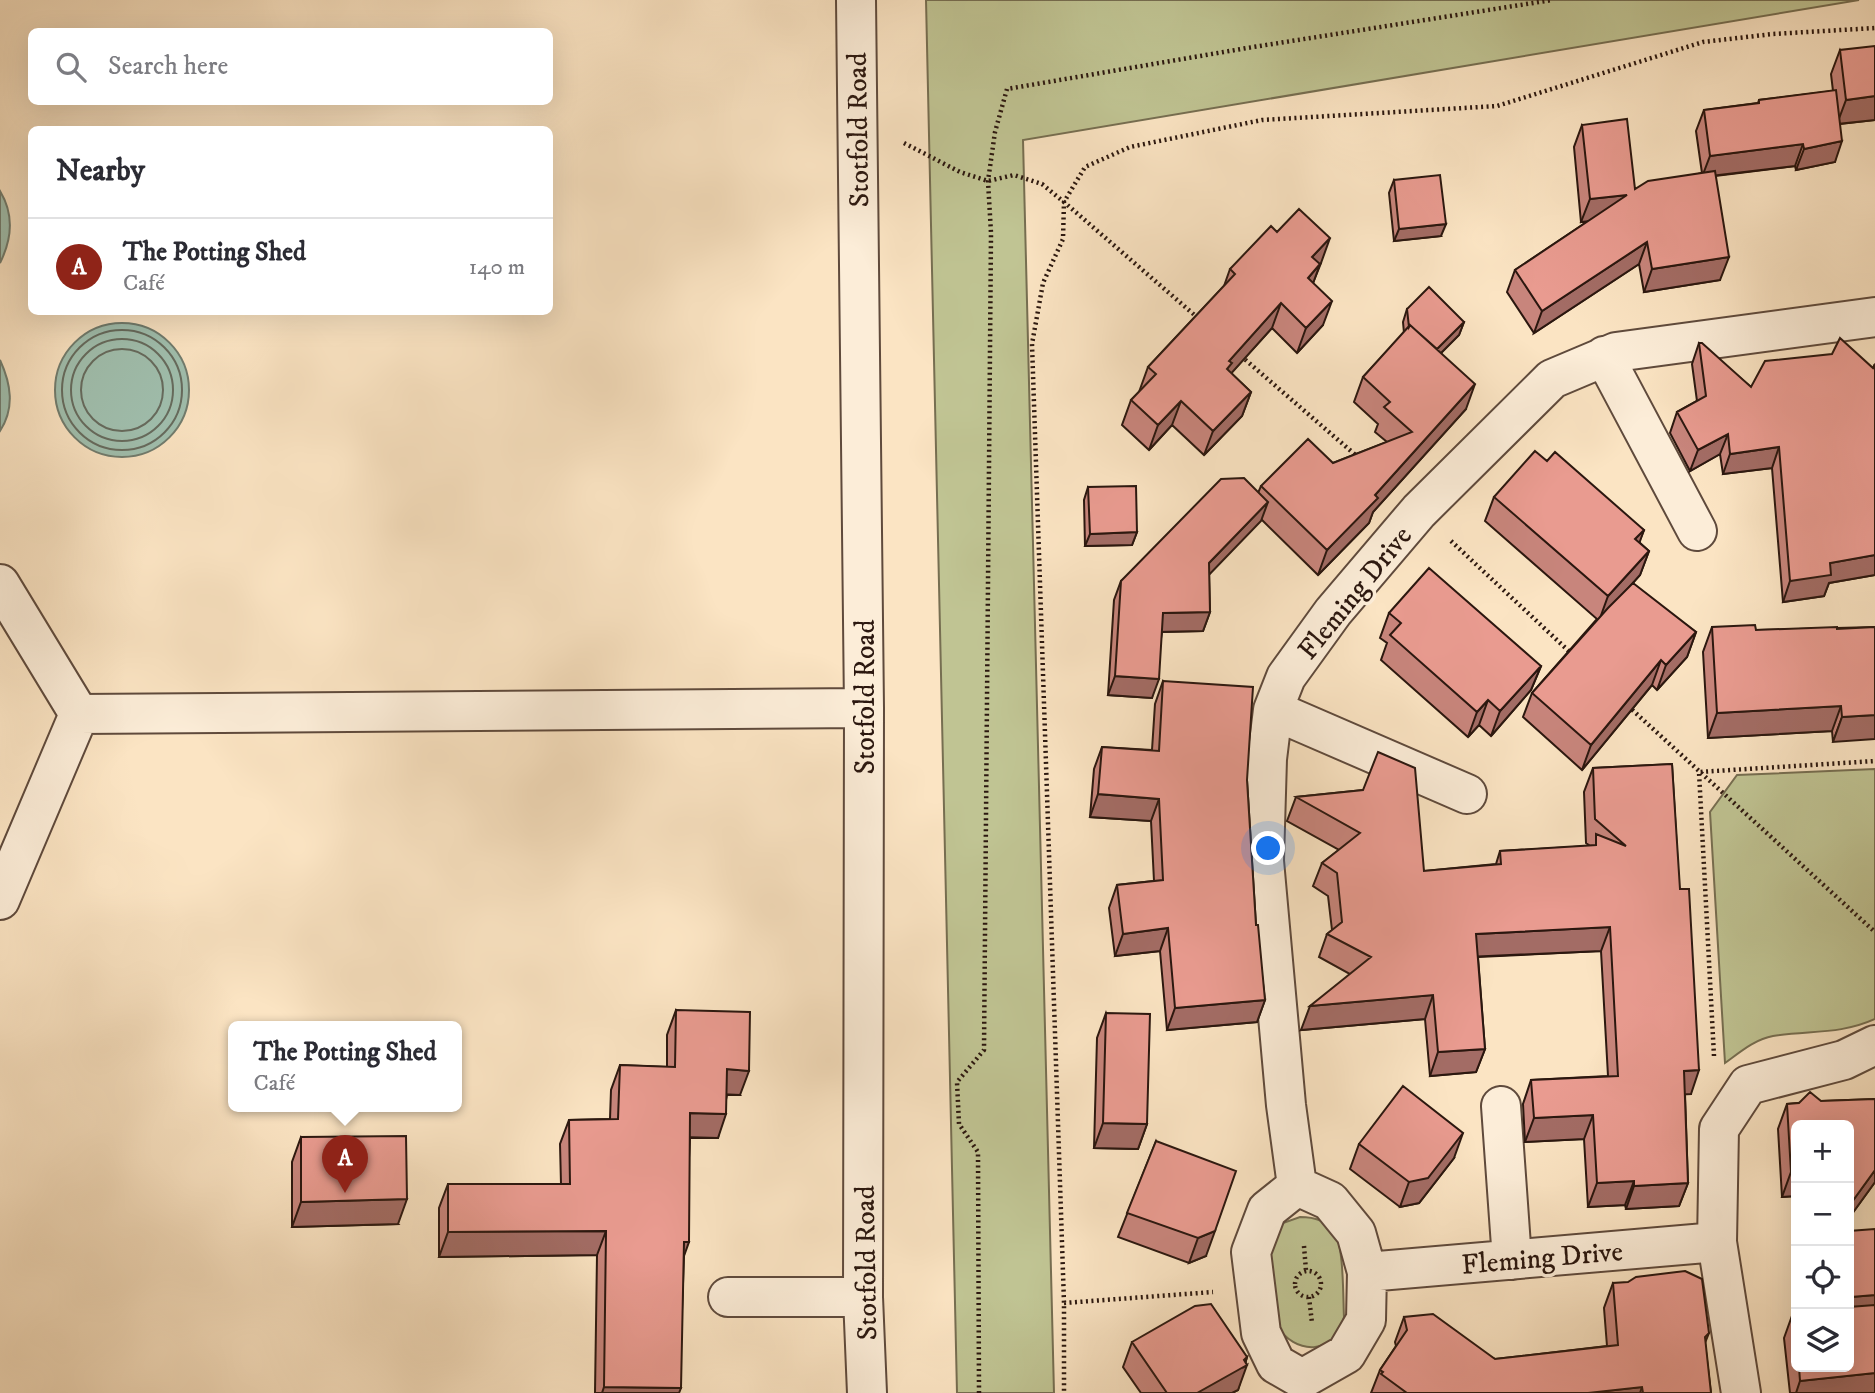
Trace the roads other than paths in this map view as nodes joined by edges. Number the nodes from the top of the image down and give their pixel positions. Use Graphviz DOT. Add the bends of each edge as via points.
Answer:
graph roads {
  1 [pos="856,0"];
  2 [pos="1875,317"];
  3 [pos="1604,356"];
  4 [pos="1697,531"];
  5 [pos="0,584"];
  6 [pos="864,708"];
  7 [pos="1273,710"];
  8 [pos="79,714"];
  9 [pos="1467,794"];
  10 [pos="0,900"];
  11 [pos="1875,1045"];
  12 [pos="1501,1106"];
  13 [pos="1297,1186"];
  14 [pos="1717,1242"];
  15 [pos="1512,1260"];
  16 [pos="1367,1272"];
  17 [pos="728,1297"];
  18 [pos="863,1297"];
  19 [pos="1303,1386"];
  20 [pos="867,1393"];
  21 [pos="1741,1393"];
  1 -- 6 [label="street, Stotfold Road"];
  2 -- 3 [label="street, Fleming Drive"];
  3 -- 4 [label="street"];
  3 -- 7 [label="street, Fleming Drive" via="1552,379 1419,511 1333,612 1286,677"];
  5 -- 8 [label="street"];
  6 -- 8 [label="street"];
  6 -- 18 [label="street, Stotfold Road"];
  7 -- 9 [label="street"];
  7 -- 13 [label="street, Fleming Drive" via="1264,860"];
  8 -- 10 [label="street"];
  11 -- 14 [label="street" via="1844,1060 1748,1085 1719,1129"];
  12 -- 15 [label="street"];
  13 -- 16 [label="street" via="1330,1201 1356,1233"];
  13 -- 19 [label="street" via="1267,1210 1251,1252 1261,1333 1276,1364"];
  14 -- 15 [label="street, Fleming Drive"];
  14 -- 21 [label="street"];
  15 -- 16 [label="street, Fleming Drive"];
  16 -- 19 [label="street" via="1366,1320 1346,1354"];
  17 -- 18 [label="street"];
  18 -- 20 [label="street, Stotfold Road"];
}
